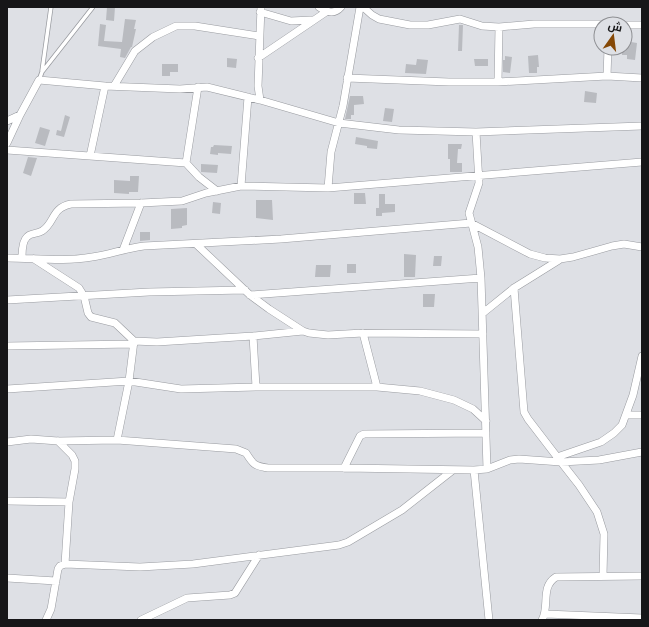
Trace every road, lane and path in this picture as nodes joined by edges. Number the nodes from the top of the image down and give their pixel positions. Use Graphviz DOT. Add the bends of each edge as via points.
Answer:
graph roads {
  1 [pos="51,7"];
  2 [pos="93,7"];
  3 [pos="319,7"];
  4 [pos="342,7"];
  5 [pos="360,7"];
  6 [pos="363,7"];
  7 [pos="261,10"];
  8 [pos="326,12"];
  9 [pos="314,20"];
  10 [pos="593,24"];
  11 [pos="499,27"];
  12 [pos="259,36"];
  13 [pos="608,56"];
  14 [pos="258,58"];
  15 [pos="42,72"];
  16 [pos="607,76"];
  17 [pos="347,78"];
  18 [pos="642,78"];
  19 [pos="39,80"];
  20 [pos="498,82"];
  21 [pos="105,86"];
  22 [pos="114,86"];
  23 [pos="198,87"];
  24 [pos="248,97"];
  25 [pos="260,100"];
  26 [pos="20,115"];
  27 [pos="7,121"];
  28 [pos="339,123"];
  29 [pos="642,126"];
  30 [pos="476,132"];
  31 [pos="7,143"];
  32 [pos="7,150"];
  33 [pos="90,156"];
  34 [pos="642,162"];
  35 [pos="186,163"];
  36 [pos="479,175"];
  37 [pos="241,186"];
  38 [pos="328,188"];
  39 [pos="217,191"];
  40 [pos="141,203"];
  41 [pos="471,222"];
  42 [pos="196,244"];
  43 [pos="642,247"];
  44 [pos="123,250"];
  45 [pos="7,258"];
  46 [pos="22,258"];
  47 [pos="33,258"];
  48 [pos="560,259"];
  49 [pos="481,278"];
  50 [pos="514,288"];
  51 [pos="247,292"];
  52 [pos="84,296"];
  53 [pos="7,300"];
  54 [pos="483,313"];
  55 [pos="303,331"];
  56 [pos="364,333"];
  57 [pos="483,334"];
  58 [pos="253,336"];
  59 [pos="134,343"];
  60 [pos="7,346"];
  61 [pos="642,356"];
  62 [pos="129,381"];
  63 [pos="256,387"];
  64 [pos="377,387"];
  65 [pos="7,389"];
  66 [pos="627,415"];
  67 [pos="642,415"];
  68 [pos="486,421"];
  69 [pos="486,433"];
  70 [pos="118,440"];
  71 [pos="7,442"];
  72 [pos="58,442"];
  73 [pos="642,452"];
  74 [pos="559,460"];
  75 [pos="344,468"];
  76 [pos="487,469"];
  77 [pos="453,470"];
  78 [pos="474,470"];
  79 [pos="7,501"];
  80 [pos="69,502"];
  81 [pos="259,555"];
  82 [pos="65,564"];
  83 [pos="603,576"];
  84 [pos="642,576"];
  85 [pos="7,578"];
  86 [pos="56,581"];
  87 [pos="544,617"];
  88 [pos="642,618"];
  89 [pos="624,619"];
  90 [pos="46,620"];
  91 [pos="141,620"];
  92 [pos="489,620"];
  1 -- 15 [label="lane"];
  2 -- 15 [label="lane"];
  3 -- 8 [label="street"];
  4 -- 8 [label="street" via="338,11"];
  5 -- 17 [label="street"];
  6 -- 11 [label="street" via="376,18 394,23 428,25 460,19 482,26"];
  7 -- 9 [label="street" via="291,21"];
  7 -- 12 [label="street"];
  8 -- 9 [label="street"];
  9 -- 14 [label="street"];
  10 -- 11 [label="street"];
  11 -- 20 [label="street"];
  12 -- 14 [label="street"];
  12 -- 22 [label="street" via="195,26 176,26 153,37 135,52"];
  13 -- 16 [label="street"];
  14 -- 25 [label="street"];
  15 -- 19 [label="lane"];
  16 -- 18 [label="street"];
  16 -- 20 [label="street"];
  17 -- 20 [label="street"];
  17 -- 28 [label="street"];
  19 -- 21 [label="street"];
  19 -- 26 [label="street"];
  21 -- 22 [label="street"];
  21 -- 33 [label="street"];
  22 -- 23 [label="street" via="180,89"];
  23 -- 24 [label="street"];
  23 -- 35 [label="street"];
  24 -- 25 [label="street"];
  24 -- 37 [label="street"];
  25 -- 28 [label="street"];
  26 -- 27 [label="street"];
  26 -- 31 [label="street"];
  28 -- 30 [label="street" via="412,130"];
  28 -- 38 [label="street" via="331,152"];
  29 -- 30 [label="street"];
  30 -- 36 [label="street"];
  32 -- 33 [label="street"];
  33 -- 35 [label="street"];
  34 -- 36 [label="street"];
  35 -- 39 [label="street"];
  36 -- 38 [label="street"];
  36 -- 41 [label="street" via="479,183 469,213"];
  37 -- 38 [label="street"];
  37 -- 39 [label="street"];
  39 -- 40 [label="street" via="182,201"];
  40 -- 44 [label="street"];
  40 -- 46 [label="street" via="65,205 59,208 42,231 27,236"];
  41 -- 42 [label="street"];
  41 -- 48 [label="street" via="530,254"];
  41 -- 49 [label="street" via="478,247"];
  42 -- 44 [label="street" via="144,246"];
  42 -- 51 [label="street"];
  43 -- 48 [label="street" via="624,244"];
  44 -- 47 [label="street" via="76,259"];
  45 -- 46 [label="street"];
  46 -- 47 [label="street"];
  47 -- 52 [label="street" via="79,288"];
  48 -- 50 [label="street"];
  49 -- 51 [label="street"];
  49 -- 54 [label="street"];
  50 -- 54 [label="street"];
  50 -- 74 [label="street" via="524,412"];
  51 -- 52 [label="street" via="149,292"];
  51 -- 55 [label="street"];
  52 -- 53 [label="street"];
  52 -- 59 [label="street" via="91,317 115,323"];
  54 -- 57 [label="street"];
  55 -- 56 [label="street" via="317,335"];
  55 -- 58 [label="street"];
  56 -- 57 [label="street"];
  56 -- 64 [label="street"];
  57 -- 68 [label="street"];
  58 -- 59 [label="street"];
  58 -- 63 [label="street"];
  59 -- 60 [label="street"];
  59 -- 62 [label="street"];
  61 -- 66 [label="street"];
  62 -- 63 [label="street" via="181,389"];
  62 -- 65 [label="street"];
  62 -- 70 [label="street"];
  63 -- 64 [label="street"];
  64 -- 68 [label="street" via="420,391 454,400 473,409"];
  66 -- 67 [label="street"];
  66 -- 74 [label="street" via="622,425 601,442"];
  68 -- 69 [label="street"];
  69 -- 75 [label="street" via="364,434 360,436"];
  69 -- 76 [label="street"];
  70 -- 72 [label="street"];
  70 -- 75 [label="street" via="236,450 246,453 252,464 268,468"];
  71 -- 72 [label="street"];
  72 -- 80 [label="street" via="75,461"];
  73 -- 74 [label="street" via="599,460"];
  74 -- 76 [label="street" via="510,460"];
  74 -- 83 [label="street" via="597,512 604,534"];
  75 -- 77 [label="street"];
  76 -- 78 [label="street"];
  77 -- 78 [label="street"];
  77 -- 81 [label="street" via="402,510 348,542"];
  78 -- 92 [label="street"];
  79 -- 80 [label="street"];
  80 -- 82 [label="street"];
  81 -- 82 [label="street" via="193,564 140,567"];
  81 -- 91 [label="street" via="235,593 187,598"];
  82 -- 86 [label="street" via="60,566"];
  83 -- 84 [label="street"];
  83 -- 87 [label="street" via="556,577 548,585"];
  85 -- 86 [label="street"];
  86 -- 90 [label="street" via="51,609"];
  87 -- 89 [label="street"];
  88 -- 89 [label="street"];
}
